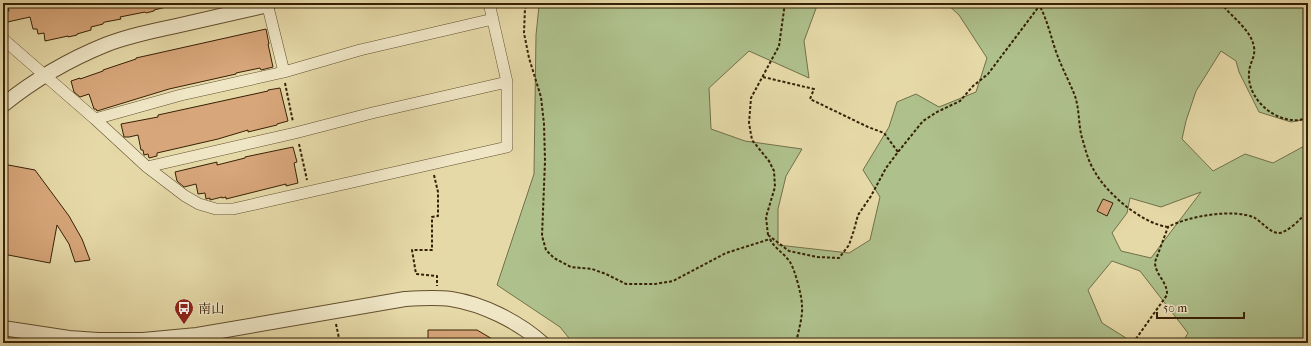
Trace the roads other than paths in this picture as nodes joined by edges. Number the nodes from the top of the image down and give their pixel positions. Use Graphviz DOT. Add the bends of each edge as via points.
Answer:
graph roads {
  1 [pos="489,3"];
  2 [pos="271,4"];
  3 [pos="493,19"];
  4 [pos="3,39"];
  5 [pos="284,72"];
  6 [pos="45,75"];
  7 [pos="507,82"];
  8 [pos="3,105"];
  9 [pos="96,119"];
  10 [pos="147,167"];
  11 [pos="3,328"];
  12 [pos="69,340"];
  13 [pos="131,342"];
  14 [pos="542,343"];
  1 -- 3 [label="street"];
  2 -- 5 [label="street"];
  2 -- 6 [label="street" via="106,44"];
  3 -- 5 [label="street" via="360,50"];
  3 -- 7 [label="street"];
  4 -- 6 [label="street"];
  5 -- 9 [label="street" via="181,95"];
  6 -- 8 [label="street"];
  6 -- 9 [label="street"];
  7 -- 10 [label="street"];
  7 -- 10 [label="street" via="507,147 233,209 216,209 199,204"];
  9 -- 10 [label="street"];
  11 -- 12 [label="street"];
  12 -- 13 [label="street"];
  13 -- 14 [label="street" via="197,335 429,297 482,307 514,322"];
}
